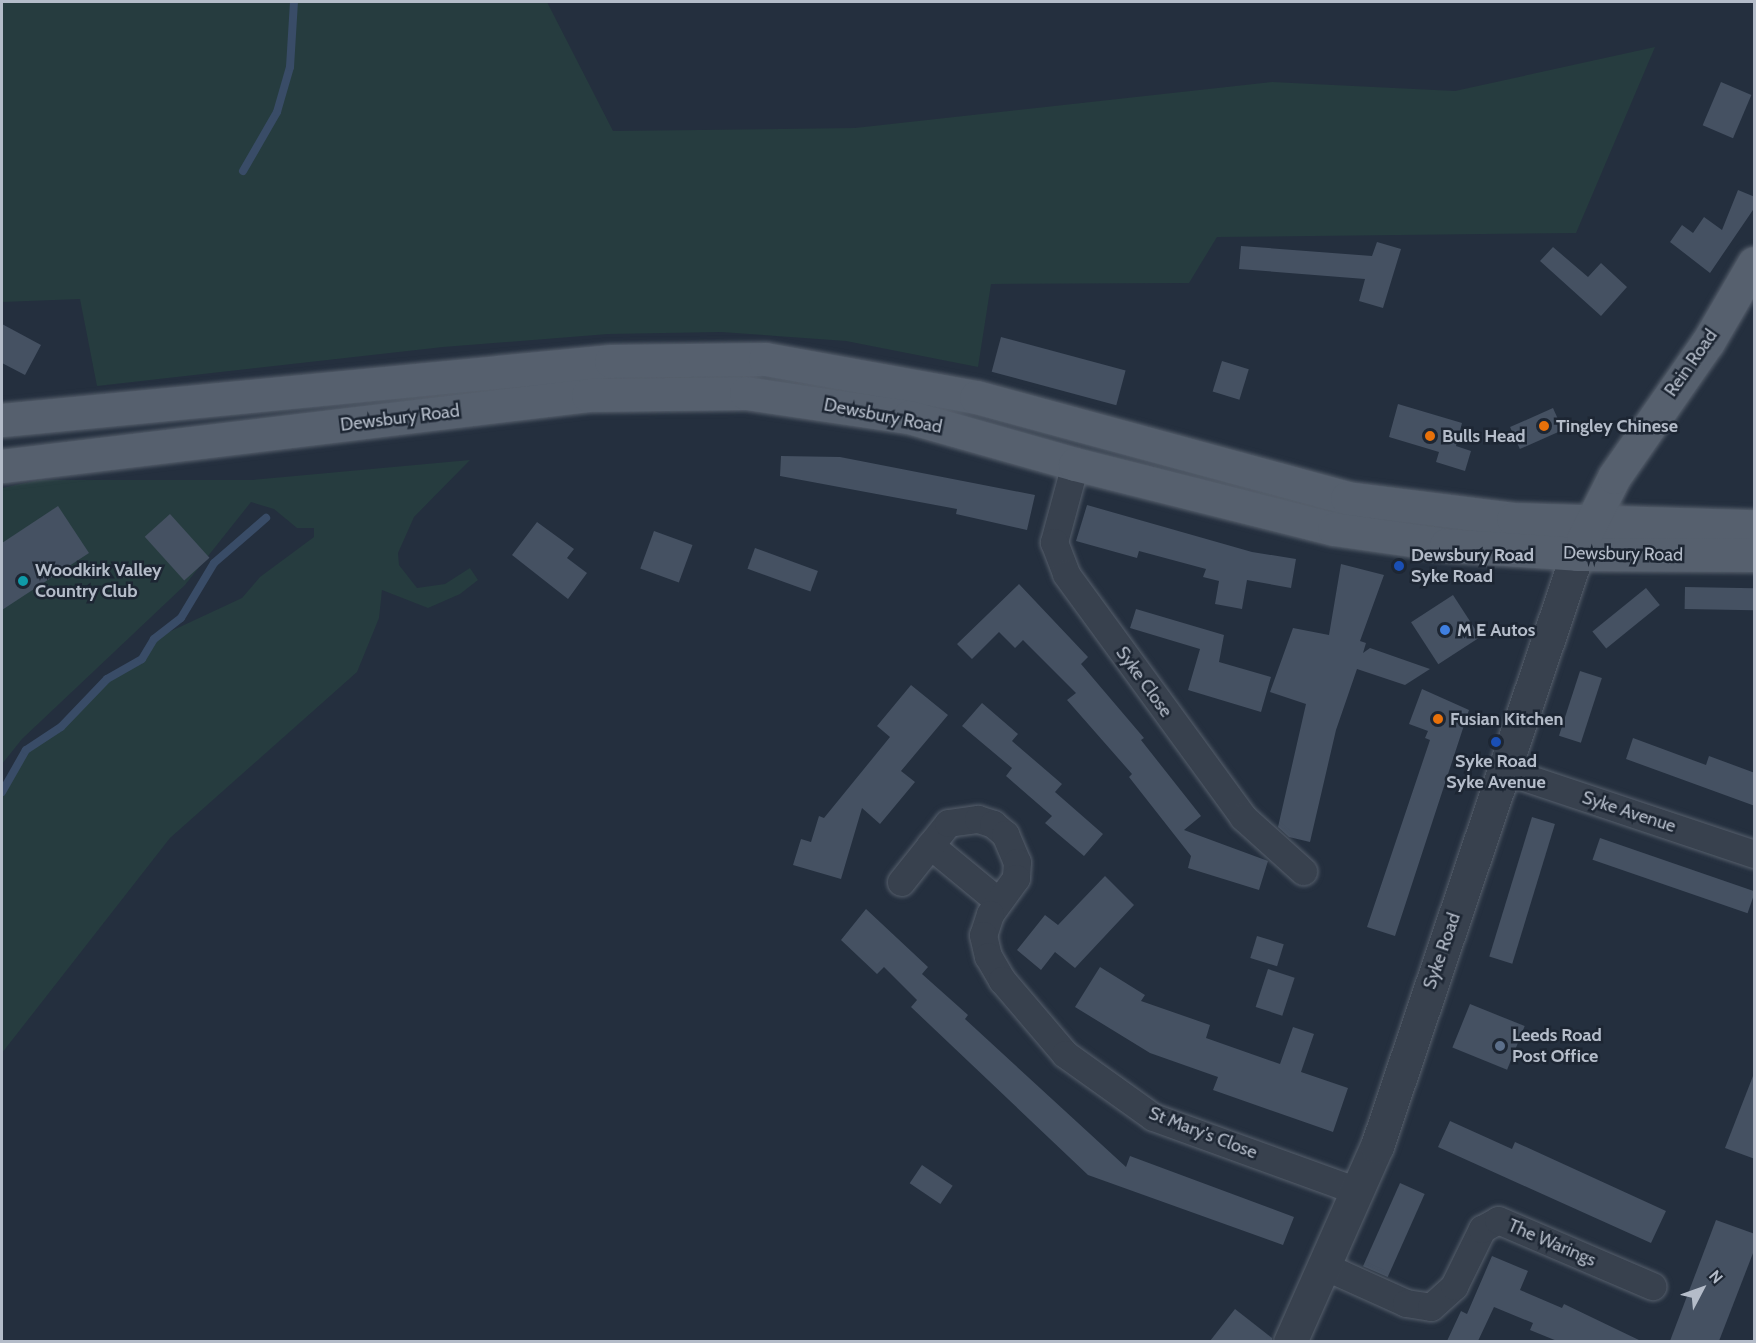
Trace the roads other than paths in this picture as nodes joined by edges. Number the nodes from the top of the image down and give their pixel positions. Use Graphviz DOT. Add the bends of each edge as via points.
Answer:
graph roads {
  1 [pos="1755,263"];
  2 [pos="2,420"];
  3 [pos="1075,464"];
  4 [pos="2,466"];
  5 [pos="1589,523"];
  6 [pos="1755,526"];
  7 [pos="1577,554"];
  8 [pos="1755,555"];
  9 [pos="1503,770"];
  10 [pos="930,844"];
  11 [pos="1755,854"];
  12 [pos="1302,871"];
  13 [pos="901,882"];
  14 [pos="998,900"];
  15 [pos="1357,1191"];
  16 [pos="1324,1266"];
  17 [pos="1652,1286"];
  18 [pos="1290,1341"];
  1 -- 5 [label="main road, Rein Road"];
  2 -- 5 [label="main road, Dewsbury Road" via="611,361 765,359 976,397 1347,498 1453,514"];
  3 -- 4 [label="main road, Dewsbury Road" via="909,417 746,393 588,395"];
  3 -- 7 [label="main road, Dewsbury Road" via="1334,529 1446,544"];
  3 -- 12 [label="street, Syke Close" via="1054,542 1065,574 1243,817"];
  5 -- 6 [label="main road, Dewsbury Road"];
  5 -- 7 [label="main road, Rein Road"];
  7 -- 8 [label="main road, Dewsbury Road"];
  7 -- 9 [label="street, Syke Road"];
  9 -- 11 [label="street, Syke Avenue"];
  9 -- 15 [label="street, Syke Road" via="1377,1146"];
  10 -- 13 [label="street, St Mary's Close"];
  10 -- 14 [label="street"];
  10 -- 14 [label="street, St Mary's Close" via="948,823 963,818 978,819 1005,834 1017,862 1016,878"];
  14 -- 15 [label="street, St Mary's Close" via="983,935 988,956 1002,980 1065,1054 1153,1117"];
  15 -- 16 [label="street, Syke Road"];
  16 -- 17 [label="street, The Warings" via="1406,1303 1431,1307 1454,1286 1482,1229 1498,1220"];
  16 -- 18 [label="street, Syke Road"];
}
